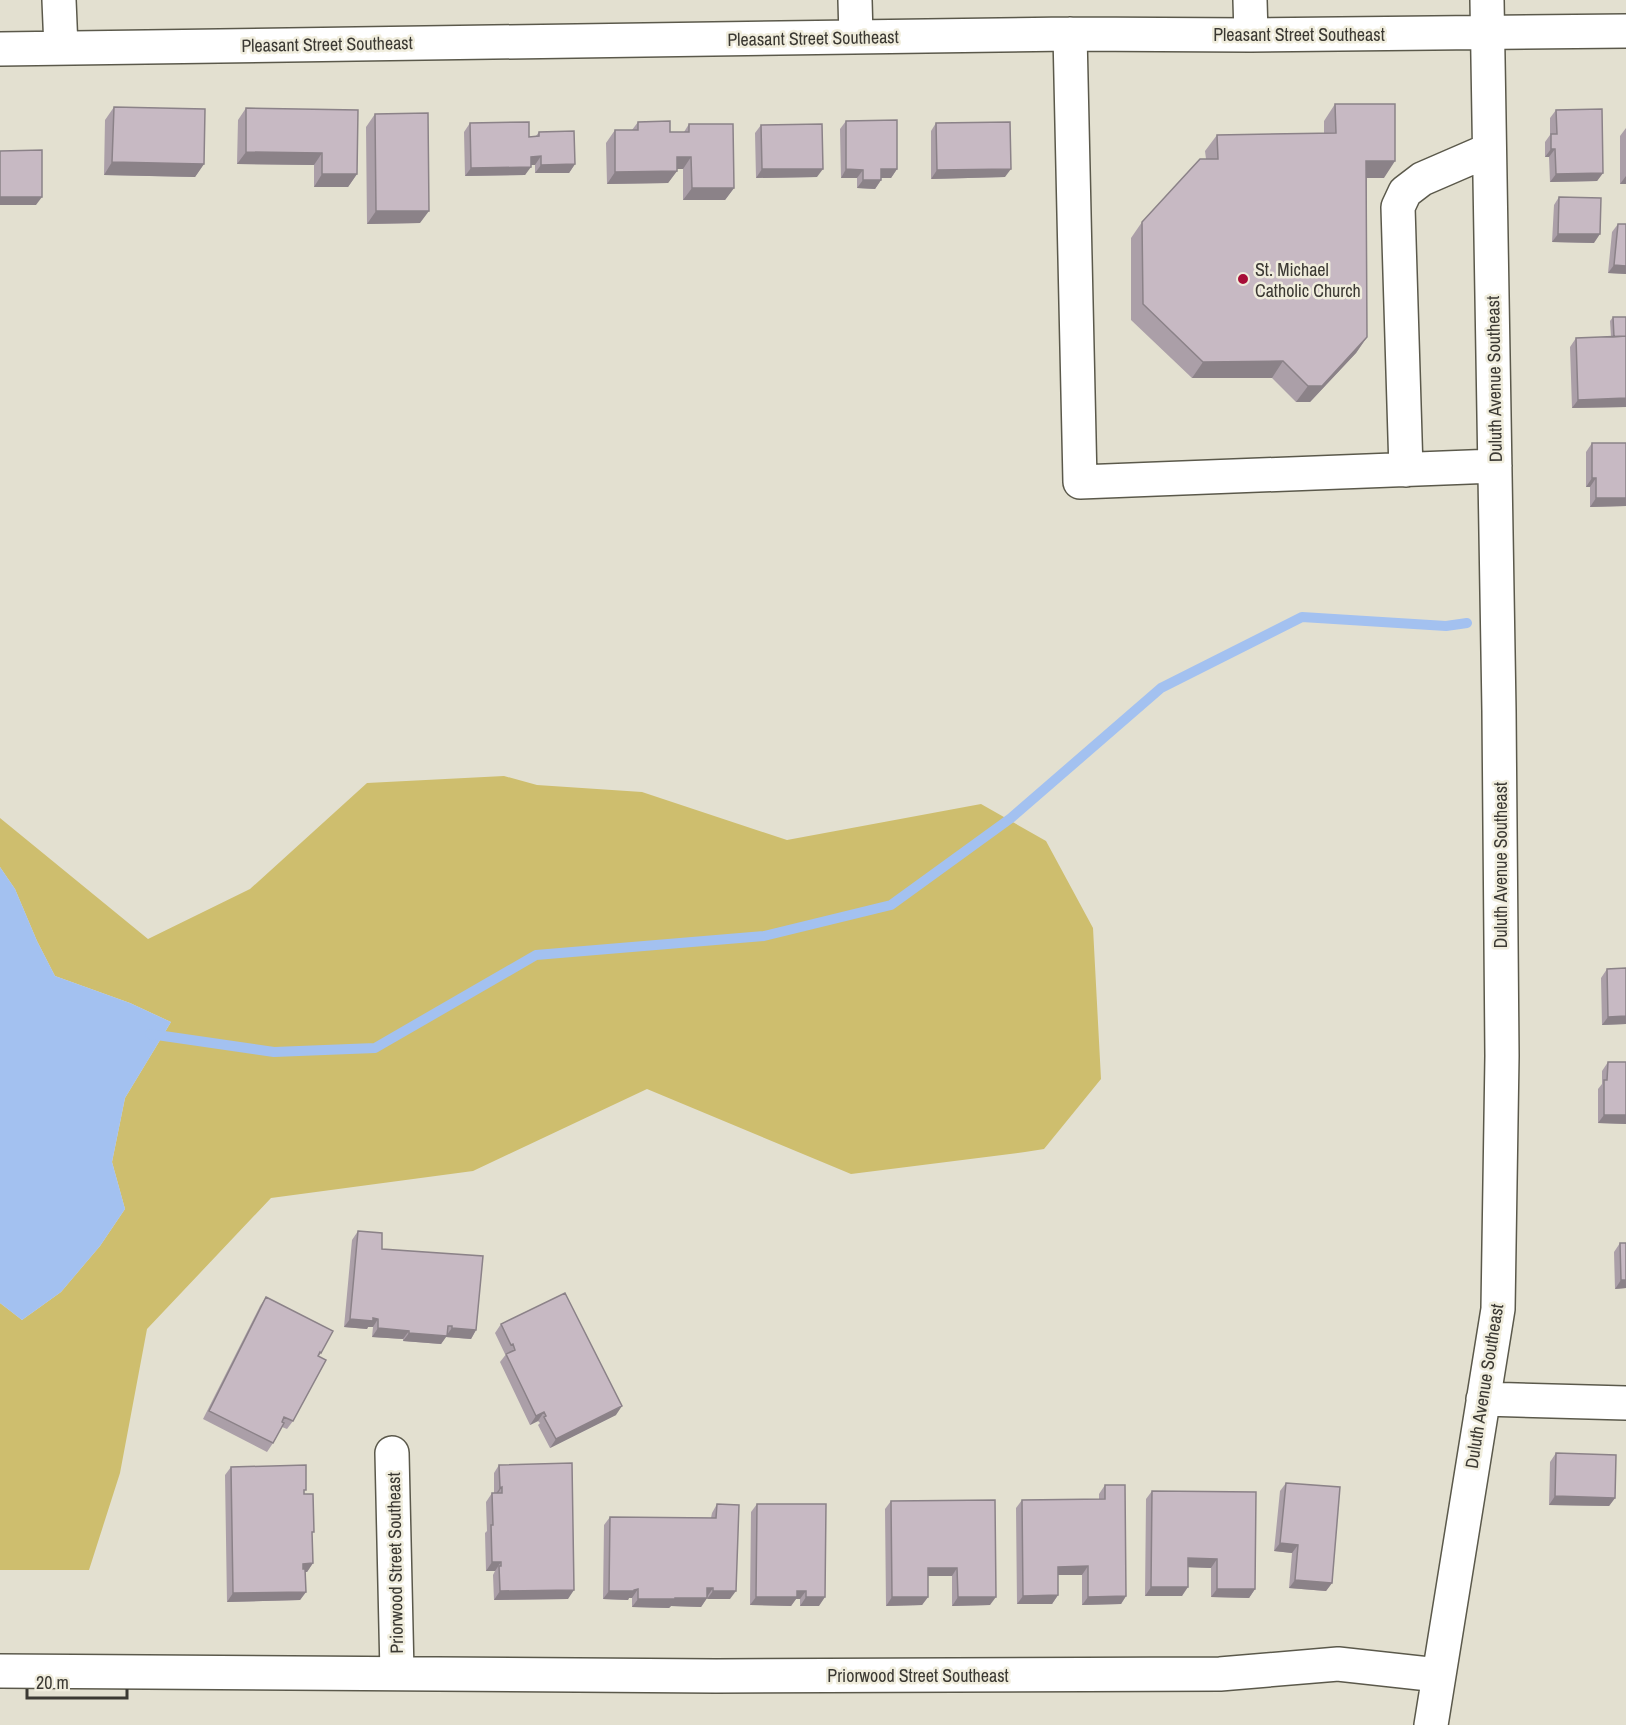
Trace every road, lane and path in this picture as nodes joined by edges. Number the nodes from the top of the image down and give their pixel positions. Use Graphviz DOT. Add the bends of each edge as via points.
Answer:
graph roads {
  1 [pos="59,0"];
  2 [pos="855,0"];
  3 [pos="1250,0"];
  4 [pos="1487,0"];
  5 [pos="1626,31"];
  6 [pos="1488,32"];
  7 [pos="1070,34"];
  8 [pos="1251,35"];
  9 [pos="856,38"];
  10 [pos="61,48"];
  11 [pos="0,49"];
  12 [pos="1490,150"];
  13 [pos="1495,466"];
  14 [pos="1406,470"];
  15 [pos="1483,1399"];
  16 [pos="1626,1403"];
  17 [pos="392,1453"];
  18 [pos="0,1671"];
  19 [pos="397,1673"];
  20 [pos="1438,1675"];
  21 [pos="1431,1725"];
  1 -- 10 [label="street"];
  2 -- 9 [label="street"];
  3 -- 8 [label="street"];
  4 -- 6 [label="street, Duluth Avenue Southeast"];
  5 -- 6 [label="street, Pleasant Street Southeast"];
  6 -- 8 [label="street, Pleasant Street Southeast"];
  6 -- 12 [label="street, Duluth Avenue Southeast"];
  7 -- 8 [label="street, Pleasant Street Southeast"];
  7 -- 9 [label="street, Pleasant Street Southeast"];
  7 -- 14 [label="street" via="1080,482"];
  9 -- 10 [label="street, Pleasant Street Southeast"];
  10 -- 11 [label="street, Pleasant Street Southeast"];
  12 -- 13 [label="street, Duluth Avenue Southeast"];
  12 -- 14 [label="street" via="1422,178 1405,192 1398,207"];
  13 -- 14 [label="street"];
  13 -- 15 [label="street, Duluth Avenue Southeast" via="1502,1056 1498,1309"];
  15 -- 16 [label="street"];
  15 -- 20 [label="street, Duluth Avenue Southeast"];
  17 -- 19 [label="street, Priorwood Street Southeast"];
  18 -- 19 [label="street, Priorwood Street Southeast"];
  19 -- 20 [label="street, Priorwood Street Southeast" via="1208,1674 1338,1664"];
  20 -- 21 [label="street, Duluth Avenue Southeast"];
}
